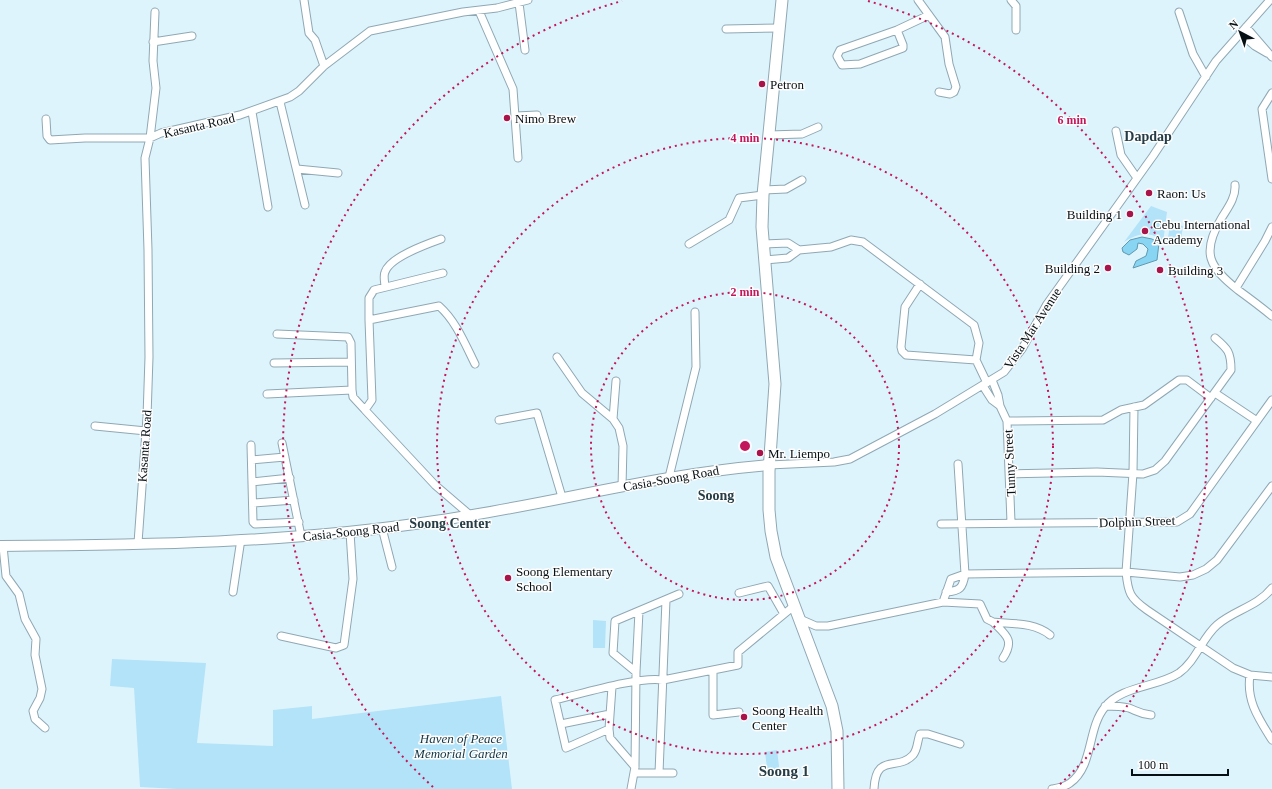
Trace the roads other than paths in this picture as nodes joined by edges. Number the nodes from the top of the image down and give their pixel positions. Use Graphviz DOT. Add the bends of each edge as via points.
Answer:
graph roads {
  1 [pos="304,0"];
  2 [pos="528,0"];
  3 [pos="782,0"];
  4 [pos="918,0"];
  5 [pos="1011,0"];
  6 [pos="1270,0"];
  7 [pos="519,3"];
  8 [pos="479,10"];
  9 [pos="155,12"];
  10 [pos="1179,12"];
  11 [pos="929,15"];
  12 [pos="1246,27"];
  13 [pos="779,28"];
  14 [pos="726,29"];
  15 [pos="897,30"];
  16 [pos="1016,30"];
  17 [pos="1240,33"];
  18 [pos="192,36"];
  19 [pos="153,42"];
  20 [pos="1257,43"];
  21 [pos="525,50"];
  22 [pos="1270,55"];
  23 [pos="324,66"];
  24 [pos="1206,77"];
  25 [pos="939,92"];
  26 [pos="1272,93"];
  27 [pos="280,102"];
  28 [pos="252,112"];
  29 [pos="537,115"];
  30 [pos="516,116"];
  31 [pos="46,118"];
  32 [pos="818,127"];
  33 [pos="1116,130"];
  34 [pos="769,135"];
  35 [pos="150,138"];
  36 [pos="518,158"];
  37 [pos="297,169"];
  38 [pos="338,173"];
  39 [pos="1137,178"];
  40 [pos="1272,179"];
  41 [pos="802,180"];
  42 [pos="1235,185"];
  43 [pos="763,192"];
  44 [pos="305,205"];
  45 [pos="268,207"];
  46 [pos="1272,228"];
  47 [pos="441,238"];
  48 [pos="689,244"];
  49 [pos="764,244"];
  50 [pos="799,250"];
  51 [pos="765,260"];
  52 [pos="443,273"];
  53 [pos="920,284"];
  54 [pos="385,287"];
  55 [pos="1236,288"];
  56 [pos="695,312"];
  57 [pos="1272,316"];
  58 [pos="370,320"];
  59 [pos="277,334"];
  60 [pos="1215,338"];
  61 [pos="557,357"];
  62 [pos="976,360"];
  63 [pos="351,362"];
  64 [pos="274,363"];
  65 [pos="475,364"];
  66 [pos="616,381"];
  67 [pos="987,383"];
  68 [pos="352,390"];
  69 [pos="267,394"];
  70 [pos="1213,395"];
  71 [pos="1272,400"];
  72 [pos="1000,406"];
  73 [pos="1134,406"];
  74 [pos="365,410"];
  75 [pos="499,420"];
  76 [pos="613,420"];
  77 [pos="1007,421"];
  78 [pos="1256,421"];
  79 [pos="95,426"];
  80 [pos="146,431"];
  81 [pos="282,444"];
  82 [pos="251,445"];
  83 [pos="285,458"];
  84 [pos="252,460"];
  85 [pos="958,464"];
  86 [pos="769,465"];
  87 [pos="1133,473"];
  88 [pos="1010,474"];
  89 [pos="669,477"];
  90 [pos="290,478"];
  91 [pos="252,482"];
  92 [pos="622,486"];
  93 [pos="1272,486"];
  94 [pos="562,497"];
  95 [pos="294,500"];
  96 [pos="253,503"];
  97 [pos="470,515"];
  98 [pos="299,522"];
  99 [pos="1011,522"];
  100 [pos="1129,523"];
  101 [pos="941,524"];
  102 [pos="960,524"];
  103 [pos="382,528"];
  104 [pos="350,532"];
  105 [pos="301,536"];
  106 [pos="241,539"];
  107 [pos="138,543"];
  108 [pos="2,546"];
  109 [pos="392,567"];
  110 [pos="1126,572"];
  111 [pos="965,574"];
  112 [pos="1272,588"];
  113 [pos="233,592"];
  114 [pos="946,592"];
  115 [pos="739,593"];
  116 [pos="679,594"];
  117 [pos="666,600"];
  118 [pos="943,602"];
  119 [pos="795,605"];
  120 [pos="639,611"];
  121 [pos="784,614"];
  122 [pos="800,619"];
  123 [pos="993,622"];
  124 [pos="1050,634"];
  125 [pos="281,636"];
  126 [pos="1200,647"];
  127 [pos="1003,658"];
  128 [pos="714,670"];
  129 [pos="636,672"];
  130 [pos="1250,675"];
  131 [pos="1272,677"];
  132 [pos="663,680"];
  133 [pos="636,682"];
  134 [pos="612,687"];
  135 [pos="1105,706"];
  136 [pos="739,712"];
  137 [pos="610,714"];
  138 [pos="1151,715"];
  139 [pos="561,724"];
  140 [pos="45,728"];
  141 [pos="609,729"];
  142 [pos="1272,740"];
  143 [pos="960,744"];
  144 [pos="634,770"];
  145 [pos="659,773"];
  146 [pos="673,773"];
  147 [pos="631,789"];
  148 [pos="838,789"];
  149 [pos="874,789"];
  150 [pos="1052,789"];
  1 -- 23 [label="street" via="309,33 315,40"];
  2 -- 7 [label="street, Kasanta Road"];
  3 -- 13 [label="main road"];
  4 -- 11 [label="street"];
  5 -- 16 [label="street" via="1016,6"];
  6 -- 12 [label="street, Vista Mar Avenue"];
  7 -- 8 [label="street, Kasanta Road"];
  7 -- 21 [label="street"];
  8 -- 23 [label="street, Kasanta Road" via="370,32"];
  8 -- 30 [label="street" via="513,89"];
  9 -- 19 [label="street"];
  10 -- 24 [label="street" via="1189,43"];
  11 -- 15 [label="street"];
  11 -- 25 [label="street" via="945,37 956,87 950,94"];
  12 -- 17 [label="street, Vista Mar Avenue"];
  12 -- 20 [label="street"];
  13 -- 14 [label="street"];
  13 -- 34 [label="main road"];
  15 -- 15 [label="street" via="903,48 860,64 842,65 838,61 836,56 840,50"];
  17 -- 20 [label="street"];
  17 -- 24 [label="street, Vista Mar Avenue" via="1221,54"];
  18 -- 19 [label="street"];
  19 -- 35 [label="street" via="152,61 156,88"];
  20 -- 22 [label="street"];
  23 -- 27 [label="street, Kasanta Road" via="299,91"];
  24 -- 39 [label="street, Vista Mar Avenue"];
  26 -- 40 [label="street" via="1262,109"];
  27 -- 28 [label="street, Kasanta Road"];
  27 -- 37 [label="street"];
  28 -- 35 [label="street, Kasanta Road" via="161,133"];
  28 -- 45 [label="street"];
  29 -- 30 [label="street"];
  30 -- 36 [label="street"];
  31 -- 35 [label="street" via="47,136 50,140"];
  32 -- 34 [label="street" via="802,134"];
  33 -- 39 [label="street" via="1121,155"];
  34 -- 43 [label="main road"];
  35 -- 80 [label="street, Kasanta Road" via="144,158 149,319"];
  37 -- 38 [label="street"];
  37 -- 44 [label="street"];
  39 -- 67 [label="street, Vista Mar Avenue" via="1047,304 1010,365"];
  41 -- 43 [label="street" via="786,189"];
  42 -- 55 [label="street" via="1232,200 1215,232 1210,253 1216,271"];
  43 -- 48 [label="street" via="739,198 729,220"];
  43 -- 49 [label="main road"];
  46 -- 55 [label="street"];
  47 -- 54 [label="street" via="400,257 388,266 384,275"];
  49 -- 50 [label="street" via="788,243"];
  49 -- 51 [label="main road"];
  50 -- 51 [label="street" via="788,258"];
  50 -- 53 [label="street" via="832,247 851,240 863,242"];
  51 -- 86 [label="main road" via="775,384"];
  52 -- 54 [label="street"];
  53 -- 62 [label="street" via="974,325 980,343"];
  53 -- 62 [label="street" via="905,307 901,347 904,353"];
  54 -- 58 [label="street" via="374,290 369,298"];
  55 -- 57 [label="street"];
  56 -- 89 [label="street" via="696,367"];
  58 -- 65 [label="street" via="439,306 458,331"];
  58 -- 74 [label="street" via="372,400"];
  59 -- 63 [label="street" via="346,335 351,343"];
  60 -- 70 [label="street" via="1231,356 1231,370"];
  61 -- 76 [label="street" via="582,393"];
  62 -- 67 [label="street"];
  63 -- 64 [label="street"];
  63 -- 68 [label="street"];
  66 -- 76 [label="street"];
  67 -- 72 [label="street, Tunny Street" via="998,395"];
  67 -- 72 [label="street, Tunny Street" via="992,400"];
  67 -- 86 [label="street, Vista Mar Avenue" via="850,459"];
  68 -- 69 [label="street"];
  68 -- 74 [label="street" via="353,397"];
  70 -- 73 [label="street" via="1187,380 1179,380 1144,405"];
  70 -- 78 [label="street"];
  70 -- 87 [label="street" via="1165,461 1155,470 1142,474"];
  71 -- 78 [label="street, Dolphin Street"];
  72 -- 77 [label="street, Tunny Street"];
  73 -- 77 [label="street" via="1102,420"];
  73 -- 87 [label="street"];
  74 -- 97 [label="street" via="434,485"];
  75 -- 94 [label="street" via="537,413"];
  76 -- 92 [label="street" via="619,428 623,446"];
  77 -- 88 [label="street, Tunny Street"];
  78 -- 100 [label="street, Dolphin Street" via="1190,514 1177,522"];
  79 -- 80 [label="street"];
  80 -- 107 [label="street, Kasanta Road"];
  81 -- 83 [label="street"];
  82 -- 84 [label="street"];
  83 -- 84 [label="street"];
  83 -- 90 [label="street"];
  84 -- 91 [label="street"];
  85 -- 102 [label="street"];
  86 -- 89 [label="street, Casia-Soong Road"];
  86 -- 119 [label="main road" via="769,510 776,557"];
  87 -- 88 [label="street"];
  87 -- 100 [label="street"];
  88 -- 99 [label="street, Tunny Street"];
  89 -- 92 [label="street, Casia-Soong Road"];
  90 -- 91 [label="street"];
  90 -- 95 [label="street"];
  91 -- 96 [label="street"];
  92 -- 94 [label="street, Casia-Soong Road"];
  93 -- 110 [label="street" via="1217,560 1206,569 1180,577"];
  94 -- 97 [label="street, Casia-Soong Road"];
  95 -- 96 [label="street"];
  95 -- 98 [label="street"];
  96 -- 98 [label="street" via="252,519 255,524"];
  97 -- 103 [label="street, Casia-Soong Road"];
  98 -- 105 [label="street"];
  99 -- 100 [label="street, Dolphin Street"];
  99 -- 102 [label="street, Dolphin Street"];
  100 -- 110 [label="street"];
  101 -- 102 [label="street, Dolphin Street"];
  102 -- 111 [label="street"];
  103 -- 104 [label="street, Casia-Soong Road"];
  103 -- 109 [label="street"];
  104 -- 105 [label="street, Casia-Soong Road"];
  104 -- 125 [label="street" via="352,579 344,645 336,648"];
  105 -- 106 [label="street, Casia-Soong Road"];
  106 -- 107 [label="street, Casia-Soong Road"];
  106 -- 113 [label="street"];
  107 -- 108 [label="street, Casia-Soong Road"];
  108 -- 140 [label="street" via="6,576 19,594 25,619 36,639 34,655 42,689 33,711 34,719"];
  110 -- 111 [label="street"];
  110 -- 126 [label="street" via="1127,589 1133,600"];
  111 -- 114 [label="street" via="953,577"];
  111 -- 114 [label="street" via="960,590"];
  112 -- 126 [label="street" via="1258,601 1218,624"];
  114 -- 118 [label="street"];
  115 -- 121 [label="street" via="768,586"];
  116 -- 117 [label="street"];
  117 -- 120 [label="street"];
  117 -- 132 [label="street"];
  118 -- 122 [label="street" via="828,626 816,626"];
  118 -- 123 [label="street" via="980,604 987,619"];
  119 -- 121 [label="street"];
  119 -- 122 [label="main road"];
  120 -- 129 [label="street"];
  120 -- 129 [label="street" via="615,621 613,651"];
  121 -- 128 [label="street" via="738,652 738,665"];
  122 -- 148 [label="main road" via="832,706 837,731"];
  123 -- 124 [label="street" via="1032,626"];
  123 -- 127 [label="street" via="1010,643"];
  126 -- 130 [label="street" via="1233,668"];
  126 -- 135 [label="street" via="1179,672 1127,692"];
  128 -- 132 [label="street"];
  128 -- 136 [label="street" via="713,715"];
  129 -- 133 [label="street"];
  130 -- 131 [label="street"];
  130 -- 142 [label="street" via="1248,686 1252,706"];
  132 -- 133 [label="street"];
  132 -- 145 [label="street"];
  133 -- 134 [label="street"];
  133 -- 144 [label="street"];
  134 -- 137 [label="street"];
  134 -- 139 [label="street" via="555,700"];
  135 -- 138 [label="street" via="1121,706 1140,714"];
  135 -- 150 [label="street" via="1096,722 1080,770 1070,784"];
  137 -- 139 [label="street"];
  137 -- 141 [label="street"];
  139 -- 141 [label="street" via="566,748"];
  141 -- 144 [label="street" via="610,738"];
  143 -- 149 [label="street" via="920,734 914,754 907,760 887,764 878,771 874,778"];
  144 -- 145 [label="street"];
  144 -- 147 [label="street"];
  145 -- 146 [label="street"];
}
